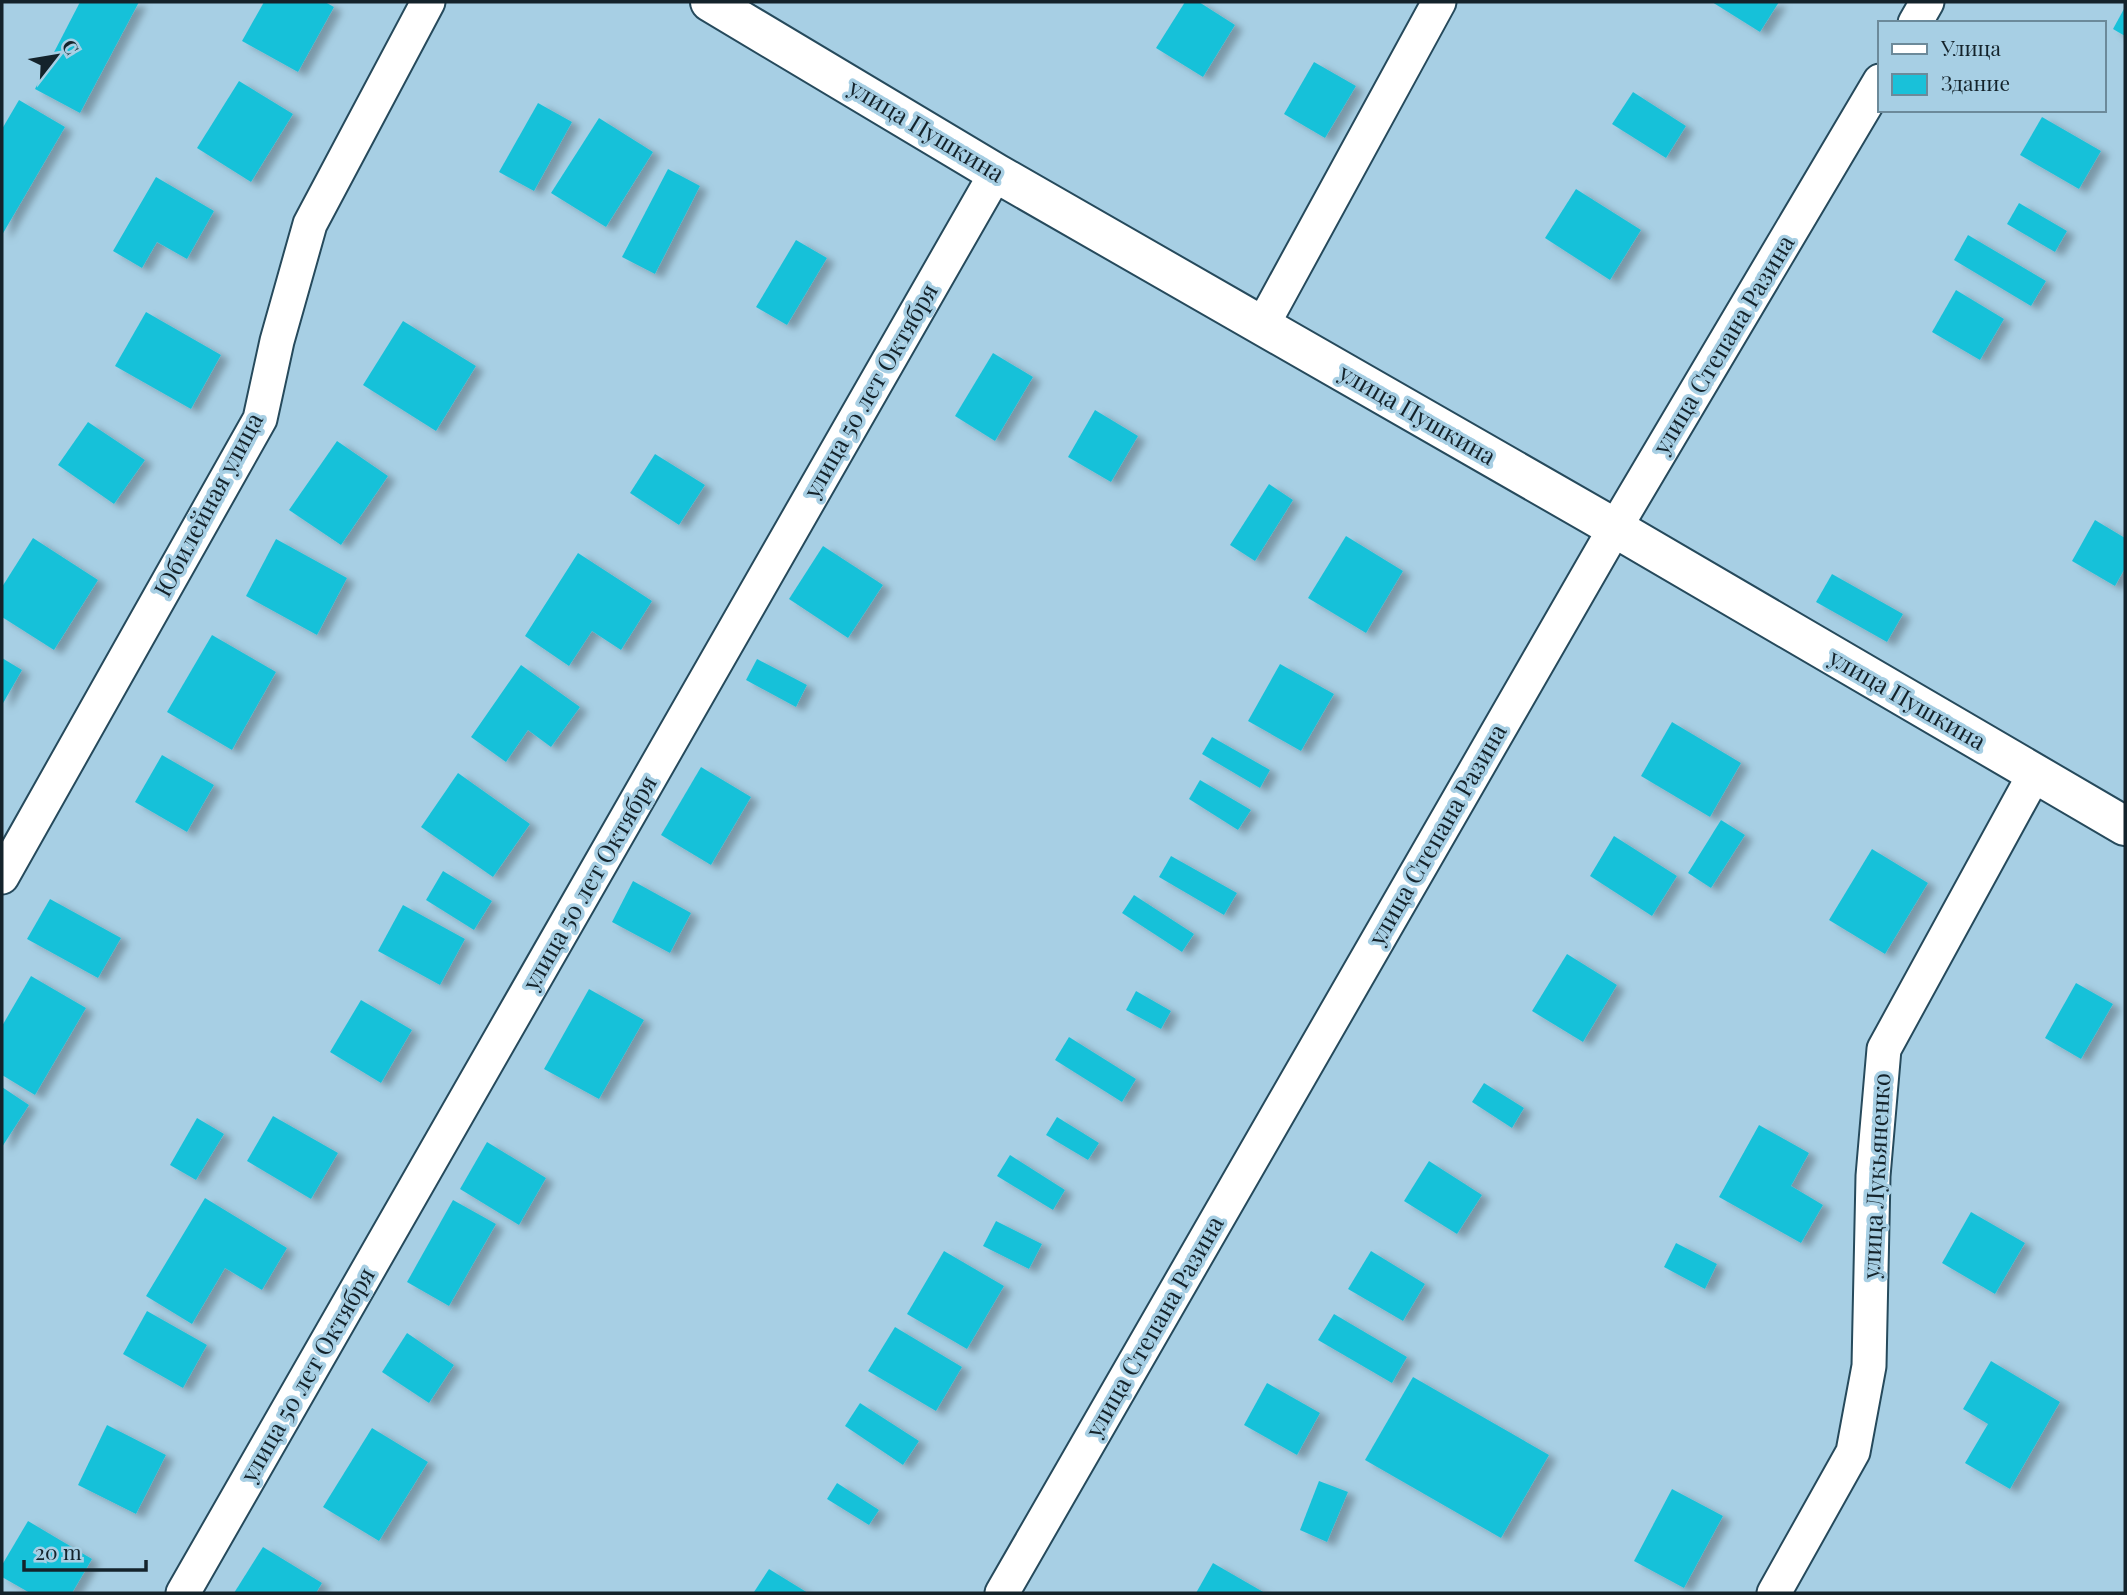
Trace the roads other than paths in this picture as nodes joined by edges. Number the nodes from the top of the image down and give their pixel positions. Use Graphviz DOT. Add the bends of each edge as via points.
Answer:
graph roads {
  1 [pos="428,2"];
  2 [pos="710,2"];
  3 [pos="1439,2"];
  4 [pos="1927,2"];
  5 [pos="1916,21"];
  6 [pos="1878,84"];
  7 [pos="996,173"];
  8 [pos="1262,327"];
  9 [pos="1615,528"];
  10 [pos="2034,775"];
  11 [pos="2125,826"];
  12 [pos="2,877"];
  13 [pos="183,1593"];
  14 [pos="1002,1593"];
  15 [pos="1774,1593"];
  1 -- 12 [label="street, Юбилейная улица" via="310,224 260,419"];
  2 -- 7 [label="street, улица Пушкина"];
  3 -- 8 [label="street"];
  4 -- 5 [label="street"];
  6 -- 9 [label="street, улица Степана Разина"];
  7 -- 8 [label="street, улица Пушкина"];
  7 -- 13 [label="street, улица 50 лет Октября"];
  8 -- 9 [label="street, улица Пушкина"];
  9 -- 10 [label="street, улица Пушкина"];
  9 -- 14 [label="street, улица Степана Разина"];
  10 -- 11 [label="street, улица Пушкина"];
  10 -- 15 [label="street, улица Лукьяненко" via="1884,1049 1873,1175 1870,1366 1853,1452"];
}
